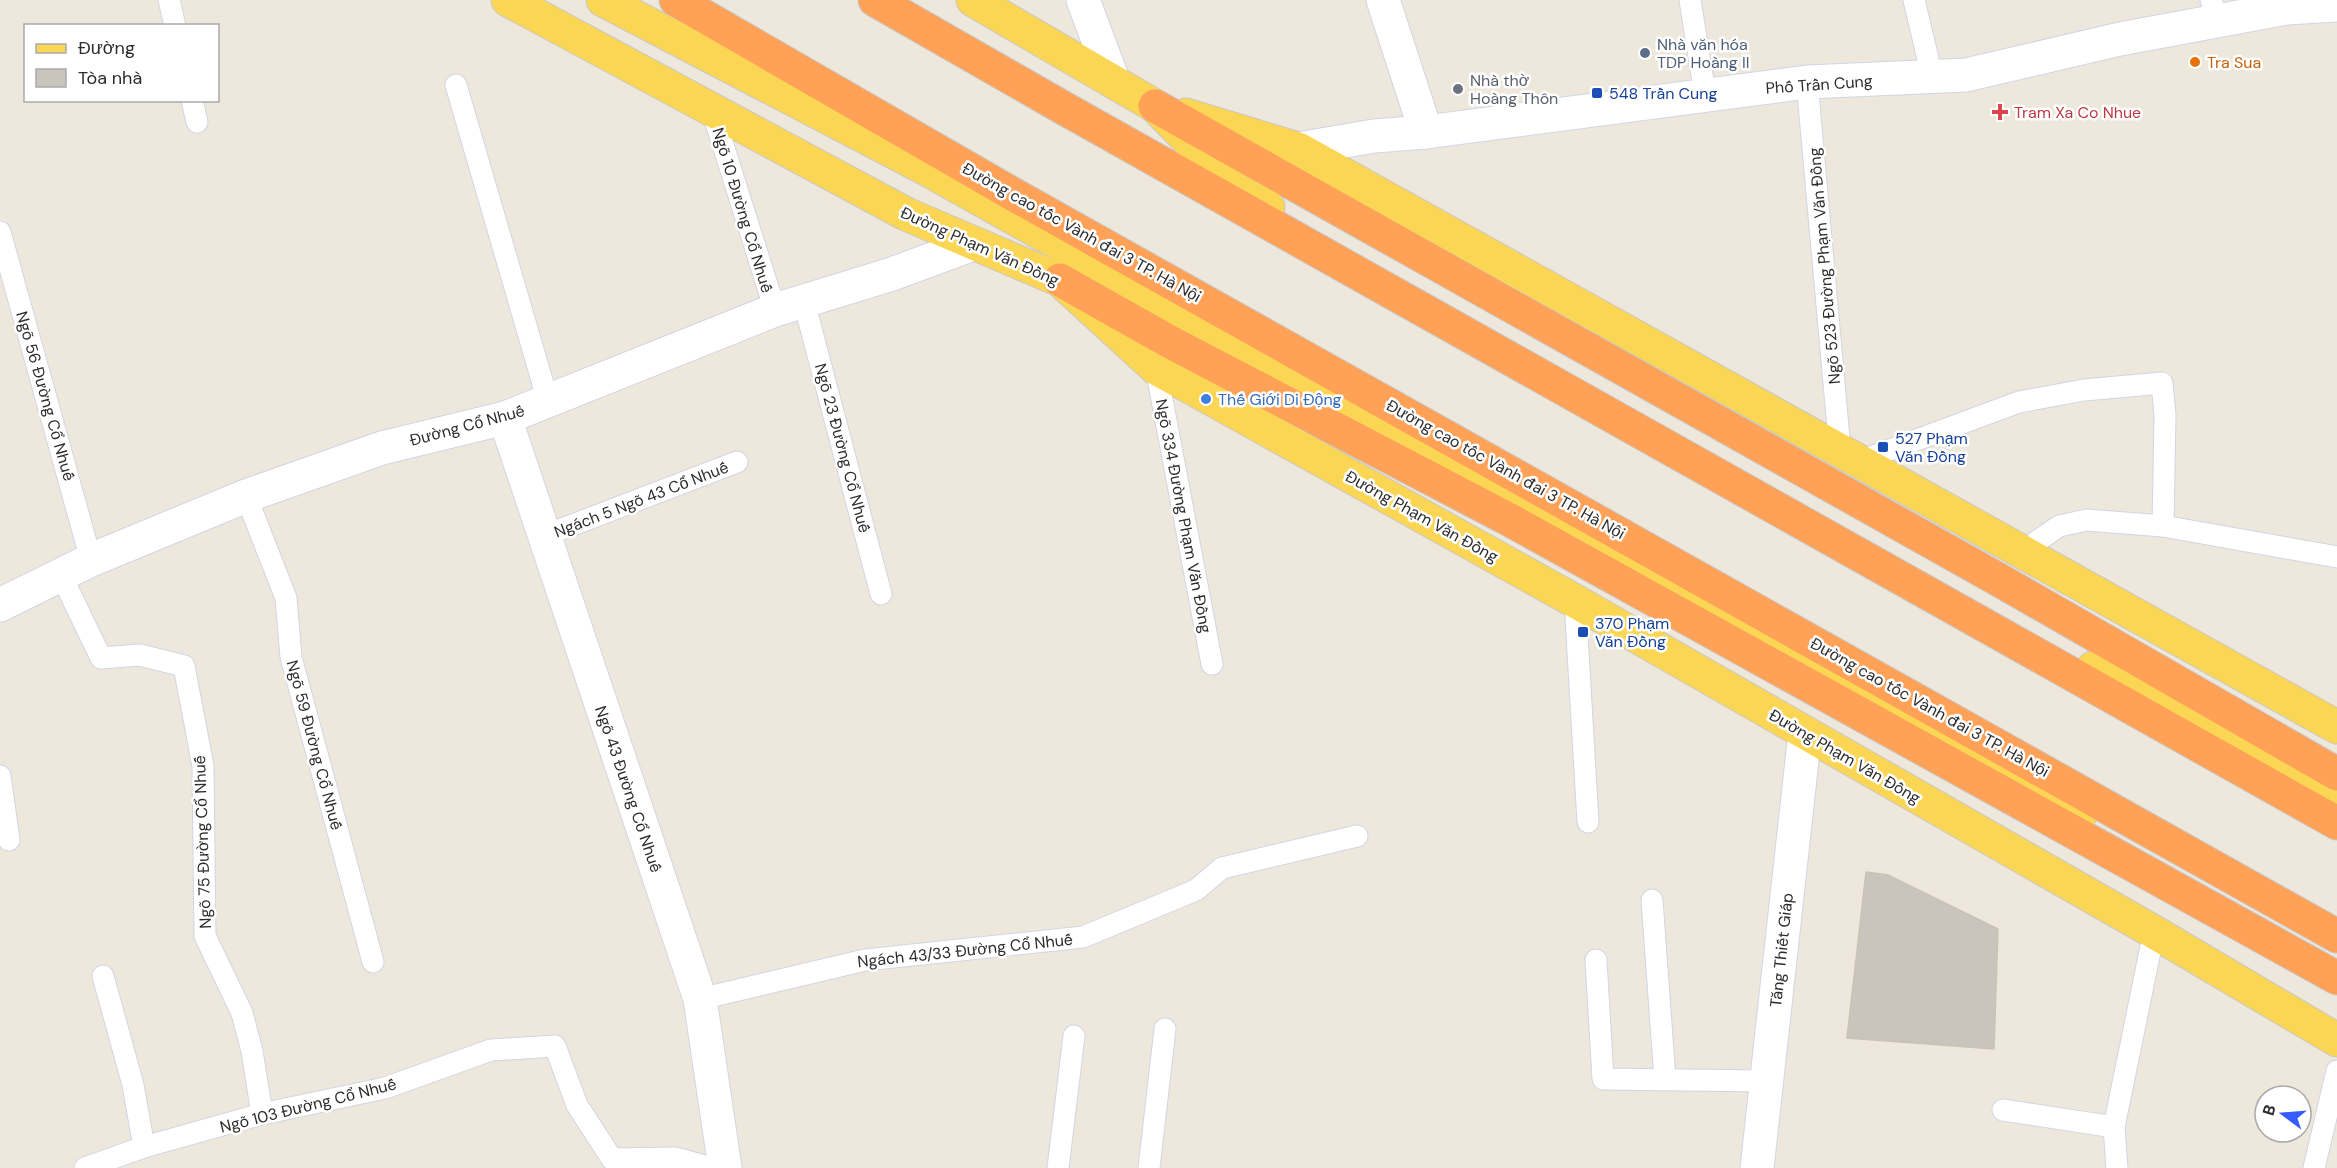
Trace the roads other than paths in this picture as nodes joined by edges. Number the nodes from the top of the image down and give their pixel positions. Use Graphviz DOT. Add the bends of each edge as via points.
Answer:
graph roads {
  1 [pos="169,0"];
  2 [pos="508,0"];
  3 [pos="603,0"];
  4 [pos="676,0"];
  5 [pos="875,0"];
  6 [pos="973,0"];
  7 [pos="1083,0"];
  8 [pos="1383,0"];
  9 [pos="1690,0"];
  10 [pos="1914,0"];
  11 [pos="2337,5"];
  12 [pos="2214,10"];
  13 [pos="175,24"];
  14 [pos="1932,76"];
  15 [pos="1113,80"];
  16 [pos="1808,82"];
  17 [pos="456,85"];
  18 [pos="1705,94"];
  19 [pos="192,102"];
  20 [pos="1155,106"];
  21 [pos="712,110"];
  22 [pos="197,122"];
  23 [pos="1426,132"];
  24 [pos="1298,149"];
  25 [pos="0,232"];
  26 [pos="973,244"];
  27 [pos="1060,280"];
  28 [pos="789,306"];
  29 [pos="1156,368"];
  30 [pos="548,401"];
  31 [pos="505,418"];
  32 [pos="1850,455"];
  33 [pos="737,462"];
  34 [pos="246,496"];
  35 [pos="2163,526"];
  36 [pos="544,536"];
  37 [pos="2026,553"];
  38 [pos="2337,557"];
  39 [pos="91,560"];
  40 [pos="61,575"];
  41 [pos="881,594"];
  42 [pos="1575,601"];
  43 [pos="0,605"];
  44 [pos="1212,664"];
  45 [pos="2337,728"];
  46 [pos="1805,733"];
  47 [pos="2337,774"];
  48 [pos="0,776"];
  49 [pos="2337,800"];
  50 [pos="1588,822"];
  51 [pos="2337,822"];
  52 [pos="1357,836"];
  53 [pos="9,840"];
  54 [pos="1652,900"];
  55 [pos="2154,932"];
  56 [pos="2337,936"];
  57 [pos="1596,960"];
  58 [pos="373,962"];
  59 [pos="2337,962"];
  60 [pos="102,976"];
  61 [pos="2337,978"];
  62 [pos="700,999"];
  63 [pos="1165,1029"];
  64 [pos="1074,1036"];
  65 [pos="2337,1040"];
  66 [pos="2337,1071"];
  67 [pos="1665,1079"];
  68 [pos="1766,1081"];
  69 [pos="2003,1110"];
  70 [pos="262,1114"];
  71 [pos="2114,1127"];
  72 [pos="144,1147"];
  73 [pos="85,1168"];
  74 [pos="712,1168"];
  75 [pos="725,1168"];
  76 [pos="1058,1168"];
  77 [pos="1149,1168"];
  78 [pos="1757,1168"];
  79 [pos="2117,1168"];
  80 [pos="2314,1168"];
  1 -- 13 [label="lane"];
  2 -- 21 [label="main road, Đường Phạm Văn Đồng"];
  3 -- 59 [label="main road, Đường Phạm Văn Đồng" via="951,183"];
  4 -- 56 [label="highway, Đường cao tốc Vành đai 3 TP. Hà Nội" via="999,186"];
  5 -- 51 [label="highway"];
  6 -- 15 [label="main road"];
  7 -- 15 [label="main road"];
  8 -- 23 [label="main road"];
  9 -- 18 [label="lane"];
  10 -- 14 [label="lane"];
  11 -- 12 [label="main road, Phố Trần Cung"];
  12 -- 14 [label="main road, Phố Trần Cung" via="2120,39 1966,75"];
  14 -- 16 [label="main road, Phố Trần Cung"];
  15 -- 20 [label="main road"];
  16 -- 18 [label="main road, Phố Trần Cung"];
  16 -- 32 [label="lane, Ngõ 523 Đường Phạm Văn Đồng"];
  17 -- 30 [label="lane"];
  18 -- 23 [label="main road, Phố Trần Cung"];
  19 -- 22 [label="lane"];
  20 -- 24 [label="main road"];
  20 -- 47 [label="highway"];
  20 -- 49 [label="main road" via="1237,190"];
  21 -- 26 [label="main road, Đường Phạm Văn Đồng" via="906,214"];
  21 -- 28 [label="lane, Ngõ 10 Đường Cổ Nhuế"];
  23 -- 24 [label="main road, Phố Trần Cung"];
  24 -- 32 [label="main road"];
  25 -- 39 [label="lane, Ngõ 56 Đường Cổ Nhuế"];
  26 -- 27 [label="main road, Đường Phạm Văn Đồng"];
  26 -- 28 [label="main road, Đường Cổ Nhuế"];
  27 -- 29 [label="main road, Đường Phạm Văn Đồng"];
  27 -- 61 [label="highway" via="1510,520"];
  28 -- 30 [label="main road, Đường Cổ Nhuế"];
  28 -- 41 [label="lane, Ngõ 23 Đường Cổ Nhuế"];
  29 -- 42 [label="main road, Đường Phạm Văn Đồng"];
  29 -- 44 [label="lane, Ngõ 334 Đường Phạm Văn Đồng"];
  30 -- 31 [label="main road, Đường Cổ Nhuế"];
  31 -- 34 [label="main road, Đường Cổ Nhuế" via="382,448"];
  31 -- 36 [label="main road, Ngõ 43 Đường Cổ Nhuế"];
  32 -- 35 [label="lane" via="2019,402 2084,390 2162,383"];
  32 -- 37 [label="main road"];
  33 -- 36 [label="lane, Ngách 5 Ngõ 43 Cổ Nhuế"];
  34 -- 39 [label="main road, Đường Cổ Nhuế"];
  34 -- 58 [label="lane, Ngõ 59 Đường Cổ Nhuế" via="286,598 291,657"];
  35 -- 37 [label="lane" via="2087,520 2059,526"];
  35 -- 38 [label="lane"];
  36 -- 62 [label="main road, Ngõ 43 Đường Cổ Nhuế"];
  37 -- 45 [label="main road"];
  39 -- 40 [label="main road, Đường Cổ Nhuế"];
  40 -- 43 [label="main road, Đường Cổ Nhuế"];
  40 -- 70 [label="lane, Ngõ 75 Đường Cổ Nhuế" via="101,658 140,655 184,666 203,766 205,936 242,1013"];
  42 -- 46 [label="main road, Đường Phạm Văn Đồng"];
  42 -- 50 [label="lane"];
  46 -- 55 [label="main road, Đường Phạm Văn Đồng"];
  46 -- 68 [label="main road, Tăng Thiết Giáp"];
  48 -- 53 [label="lane"];
  52 -- 62 [label="lane, Ngách 43/33 Đường Cổ Nhuế" via="1222,868 1196,890 1083,937 865,960"];
  54 -- 67 [label="lane"];
  55 -- 65 [label="main road, Đường Phạm Văn Đồng"];
  55 -- 71 [label="lane"];
  57 -- 67 [label="lane" via="1603,1079"];
  60 -- 72 [label="lane" via="133,1085"];
  62 -- 75 [label="main road, Ngõ 43 Đường Cổ Nhuế"];
  63 -- 77 [label="lane"];
  64 -- 76 [label="lane"];
  66 -- 80 [label="lane"];
  67 -- 68 [label="lane"];
  68 -- 78 [label="main road, Tăng Thiết Giáp"];
  69 -- 71 [label="lane"];
  70 -- 72 [label="lane, Ngõ 103 Đường Cổ Nhuế"];
  70 -- 74 [label="lane, Ngõ 103 Đường Cổ Nhuế" via="385,1088 491,1050 555,1046 576,1105 612,1159 676,1158"];
  71 -- 79 [label="lane"];
  72 -- 73 [label="lane, Ngõ 103 Đường Cổ Nhuế"];
}
